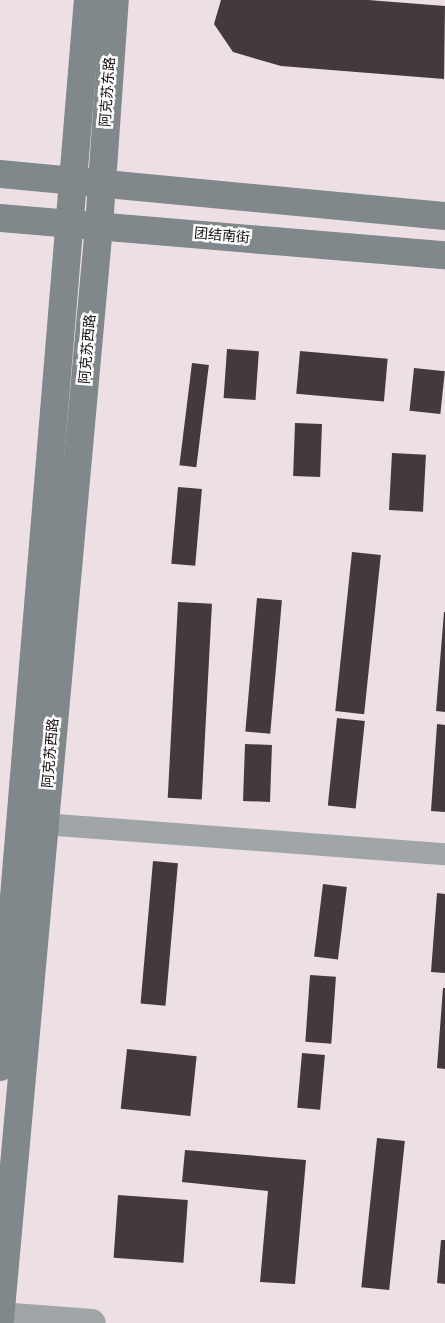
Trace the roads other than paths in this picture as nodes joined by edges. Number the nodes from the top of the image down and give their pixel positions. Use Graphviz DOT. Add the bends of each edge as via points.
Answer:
graph roads {
  1 [pos="88,0"];
  2 [pos="115,0"];
  3 [pos="0,174"];
  4 [pos="74,179"];
  5 [pos="101,185"];
  6 [pos="445,216"];
  7 [pos="0,218"];
  8 [pos="72,224"];
  9 [pos="99,226"];
  10 [pos="445,255"];
  11 [pos="33,823"];
  12 [pos="445,854"];
  13 [pos="0,1067"];
  14 [pos="0,1316"];
  15 [pos="0,1320"];
  16 [pos="92,1323"];
  1 -- 4 [label="main road, 阿克苏东路"];
  2 -- 5 [label="main road, 阿克苏东路"];
  3 -- 4 [label="main road"];
  4 -- 5 [label="main road"];
  4 -- 8 [label="main road, 阿克苏西路"];
  5 -- 6 [label="main road"];
  5 -- 9 [label="main road, 阿克苏西路"];
  7 -- 8 [label="main road, 团结南街"];
  8 -- 9 [label="main road, 团结南街"];
  8 -- 11 [label="main road, 阿克苏西路"];
  9 -- 10 [label="main road, 团结南街"];
  9 -- 11 [label="main road, 阿克苏西路"];
  11 -- 12 [label="street"];
  11 -- 13 [label="main road, 阿克苏西路"];
  11 -- 14 [label="main road, 阿克苏西路"];
  14 -- 15 [label="main road, 阿克苏西路"];
  14 -- 16 [label="street"];
}
